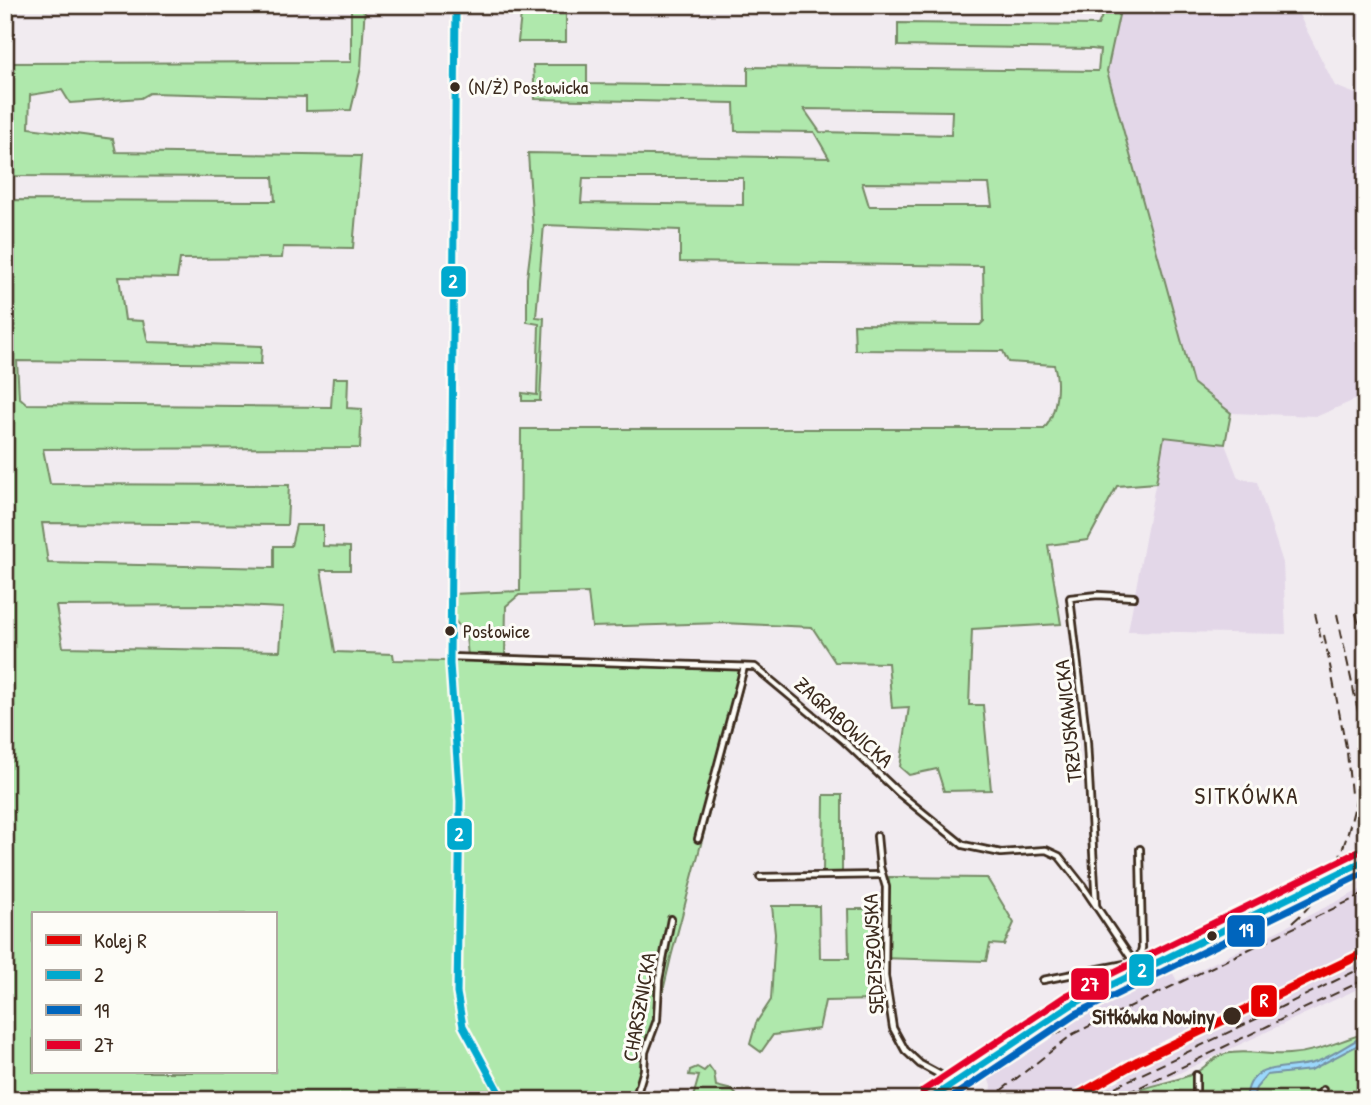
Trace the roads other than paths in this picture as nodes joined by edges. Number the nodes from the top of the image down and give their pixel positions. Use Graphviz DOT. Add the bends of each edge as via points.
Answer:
graph roads {
  1 [pos="456,5"];
  2 [pos="1134,597"];
  3 [pos="450,657"];
  4 [pos="744,667"];
  5 [pos="877,836"];
  6 [pos="698,839"];
  7 [pos="1140,849"];
  8 [pos="1366,860"];
  9 [pos="882,875"];
  10 [pos="760,877"];
  11 [pos="1096,906"];
  12 [pos="671,919"];
  13 [pos="1137,966"];
  14 [pos="1043,980"];
  15 [pos="1196,1075"];
  16 [pos="950,1085"];
  17 [pos="1323,1090"];
  18 [pos="503,1100"];
  19 [pos="635,1100"];
  20 [pos="929,1100"];
  21 [pos="1196,1100"];
  22 [pos="1315,1100"];
  1 -- 3 [label="street"];
  2 -- 11 [label="street, TRZUSKAWICKA" via="1070,598 1089,768"];
  3 -- 4 [label="street, ZAGRABOWICKA"];
  3 -- 18 [label="street" via="460,801 458,1004 466,1031"];
  4 -- 6 [label="street"];
  4 -- 11 [label="street, ZAGRABOWICKA" via="755,667 767,675 954,839 1001,853 1046,850 1064,861"];
  5 -- 9 [label="street, SĘDZISZOWSKA"];
  7 -- 13 [label="street" via="1142,948"];
  8 -- 13 [label="street"];
  9 -- 10 [label="street"];
  9 -- 16 [label="street, SĘDZISZOWSKA" via="886,887 885,974 896,1038 919,1064 940,1073"];
  11 -- 13 [label="street, ZAGRABOWICKA"];
  12 -- 19 [label="street, CHARSZNICKA" via="659,980 657,1020"];
  13 -- 14 [label="street"];
  13 -- 16 [label="street" via="1040,1023"];
  15 -- 21 [label="street"];
  16 -- 20 [label="street"];
  17 -- 22 [label="street"];
}
